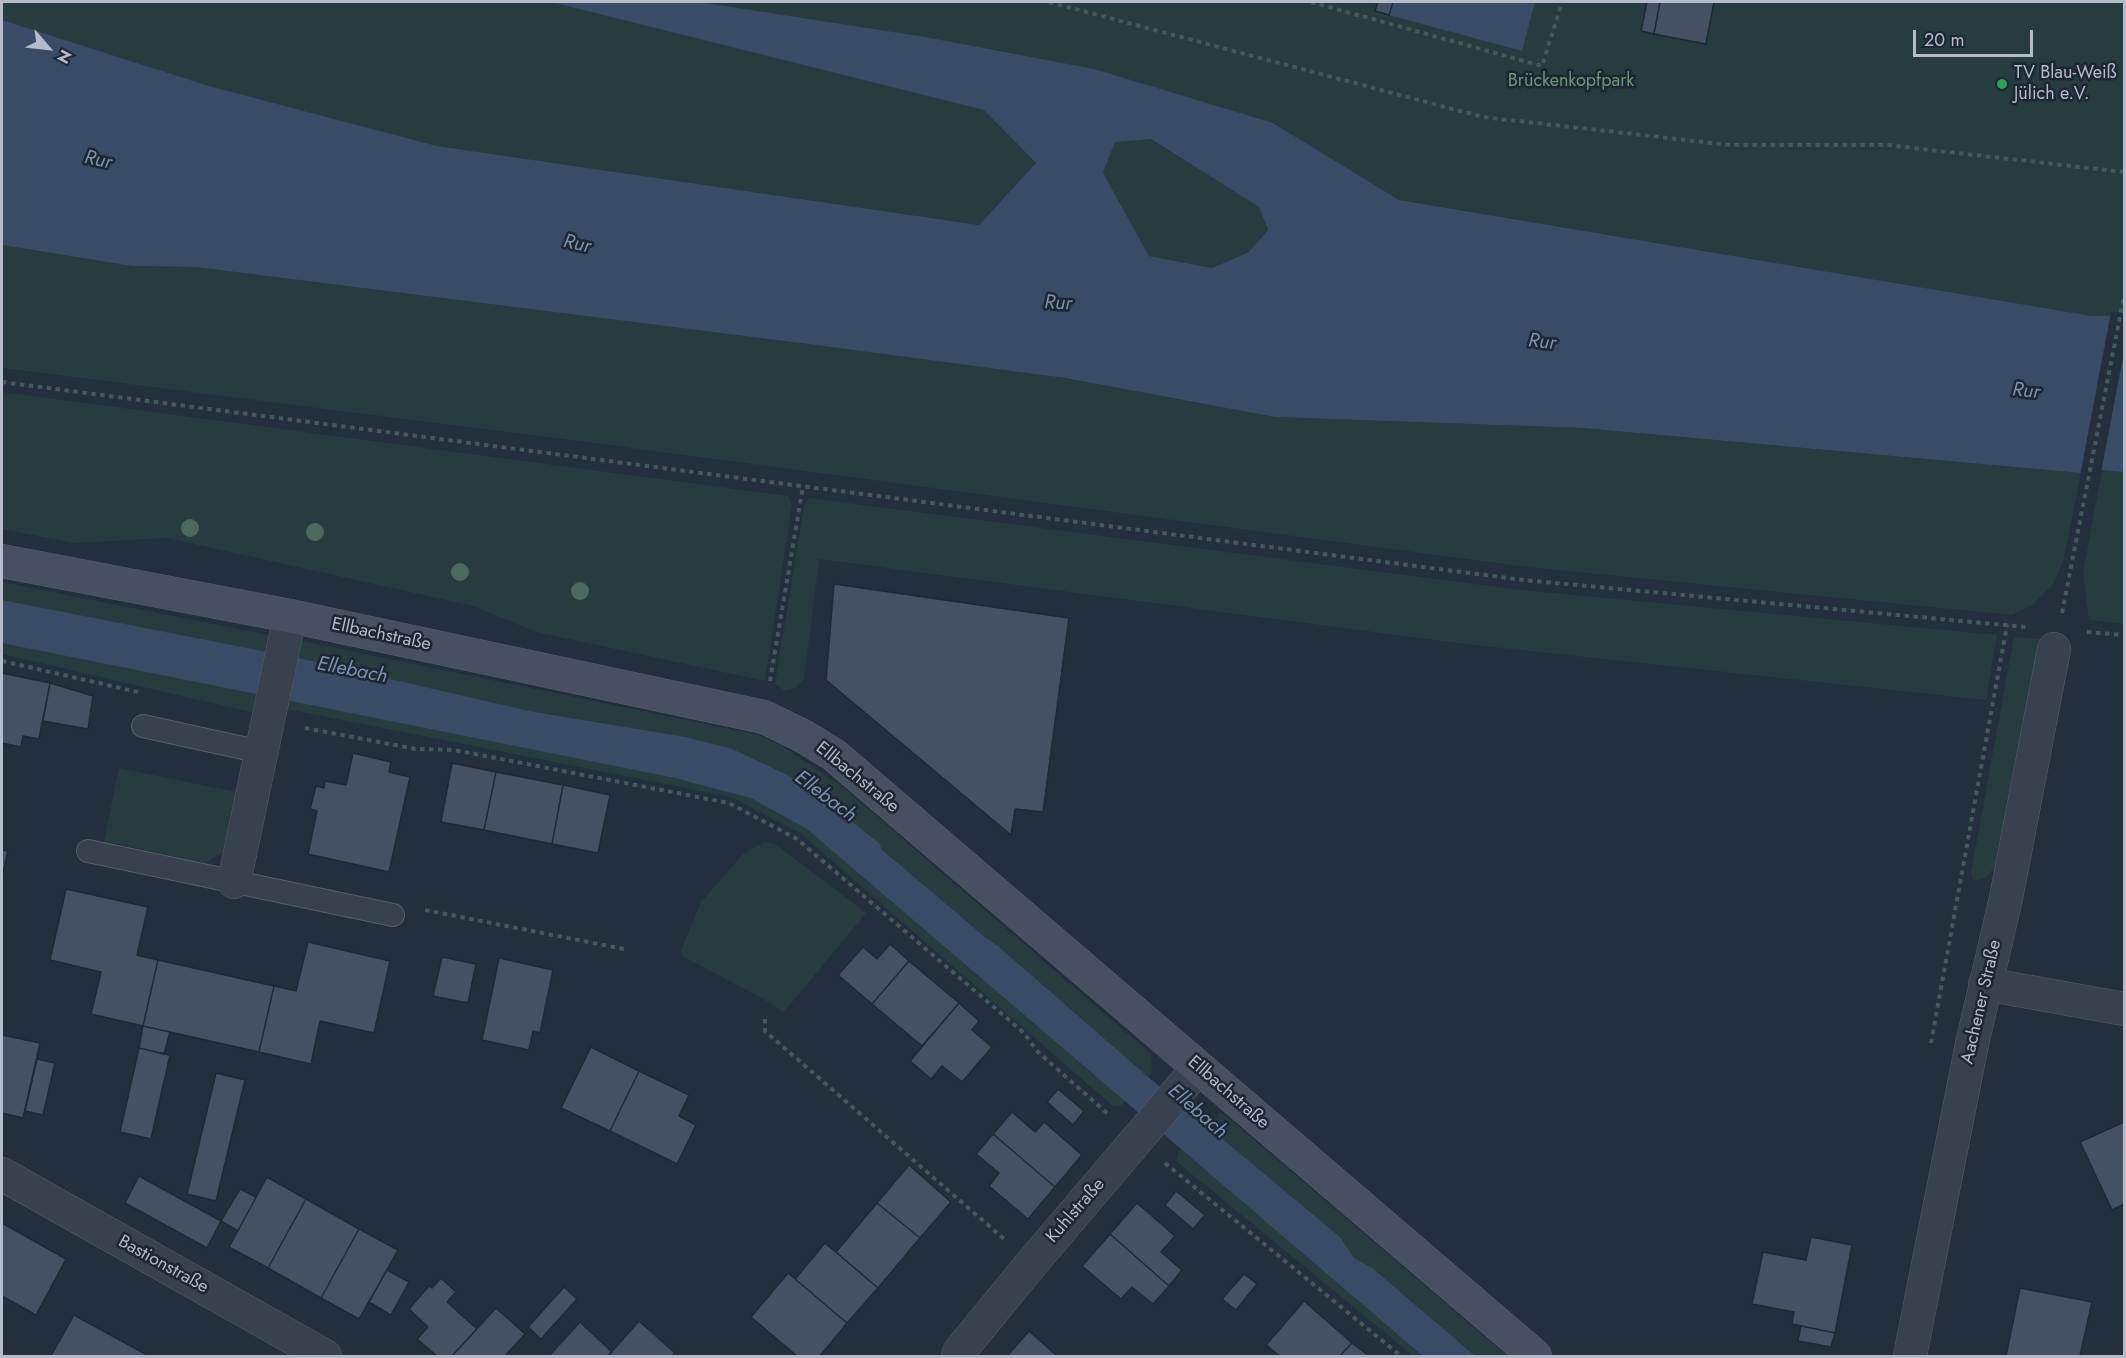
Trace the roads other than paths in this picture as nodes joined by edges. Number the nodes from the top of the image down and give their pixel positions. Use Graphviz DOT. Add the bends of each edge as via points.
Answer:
graph roads {
  1 [pos="2,561"];
  2 [pos="287,630"];
  3 [pos="2058,634"];
  4 [pos="143,726"];
  5 [pos="267,726"];
  6 [pos="88,851"];
  7 [pos="234,882"];
  8 [pos="393,915"];
  9 [pos="1985,984"];
  10 [pos="2124,1009"];
  11 [pos="1198,1068"];
  12 [pos="2,1174"];
  13 [pos="326,1356"];
  14 [pos="958,1356"];
  15 [pos="1535,1356"];
  16 [pos="1910,1356"];
  1 -- 2 [label="main road, Ellbachstraße"];
  2 -- 5 [label="street"];
  2 -- 11 [label="main road, Ellbachstraße" via="764,717 834,755"];
  3 -- 9 [label="street, Aachener Straße"];
  4 -- 5 [label="lane"];
  5 -- 7 [label="street"];
  6 -- 7 [label="lane"];
  7 -- 8 [label="lane"];
  9 -- 10 [label="street"];
  9 -- 16 [label="street, Aachener Straße"];
  11 -- 14 [label="street, Kuhlstraße"];
  11 -- 15 [label="main road, Ellbachstraße"];
  12 -- 13 [label="street, Bastionstraße"];
}
